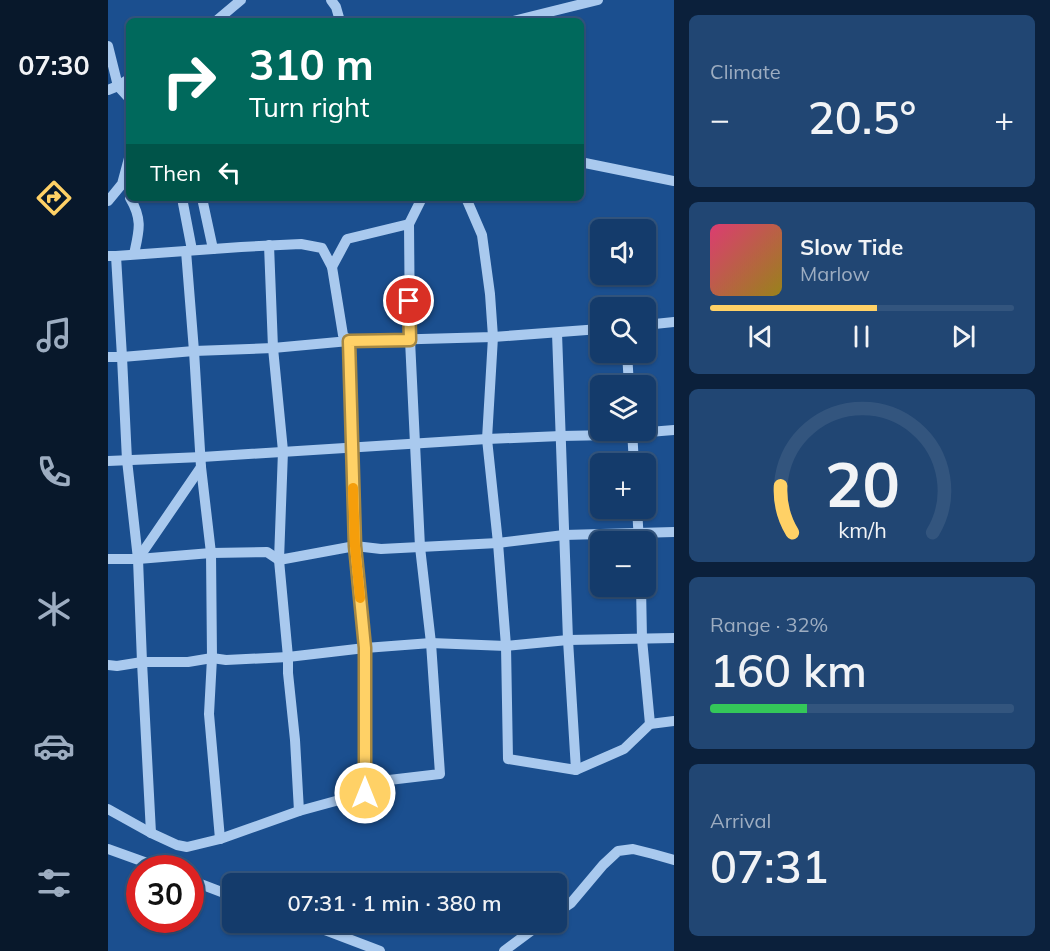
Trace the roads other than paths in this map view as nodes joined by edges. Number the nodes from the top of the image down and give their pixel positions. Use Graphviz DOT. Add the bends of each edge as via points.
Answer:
graph roads {
  1 [pos="241,0"];
  2 [pos="331,0"];
  3 [pos="598,0"];
  4 [pos="220,18"];
  5 [pos="339,18"];
  6 [pos="525,18"];
  7 [pos="108,45"];
  8 [pos="113,88"];
  9 [pos="126,96"];
  10 [pos="584,163"];
  11 [pos="126,169"];
  12 [pos="674,181"];
  13 [pos="122,184"];
  14 [pos="126,191"];
  15 [pos="108,201"];
  16 [pos="131,201"];
  17 [pos="182,201"];
  18 [pos="203,201"];
  19 [pos="420,201"];
  20 [pos="467,201"];
  21 [pos="409,224"];
  22 [pos="270,245"];
  23 [pos="213,249"];
  24 [pos="189,250"];
  25 [pos="134,255"];
  26 [pos="112,256"];
  27 [pos="332,267"];
  28 [pos="674,322"];
  29 [pos="656,324"];
  30 [pos="590,330"];
  31 [pos="557,333"];
  32 [pos="493,337"];
  33 [pos="410,340"];
  34 [pos="349,341"];
  35 [pos="273,348"];
  36 [pos="194,351"];
  37 [pos="108,357"];
  38 [pos="122,357"];
  39 [pos="674,430"];
  40 [pos="656,431"];
  41 [pos="590,435"];
  42 [pos="561,436"];
  43 [pos="487,439"];
  44 [pos="416,444"];
  45 [pos="352,447"];
  46 [pos="283,452"];
  47 [pos="127,460"];
  48 [pos="108,461"];
  49 [pos="201,462"];
  50 [pos="674,532"];
  51 [pos="564,534"];
  52 [pos="590,535"];
  53 [pos="656,535"];
  54 [pos="498,543"];
  55 [pos="355,546"];
  56 [pos="420,547"];
  57 [pos="211,553"];
  58 [pos="138,559"];
  59 [pos="108,560"];
  60 [pos="279,560"];
  61 [pos="641,597"];
  62 [pos="674,638"];
  63 [pos="642,639"];
  64 [pos="568,640"];
  65 [pos="430,643"];
  66 [pos="506,646"];
  67 [pos="365,648"];
  68 [pos="288,657"];
  69 [pos="212,658"];
  70 [pos="142,662"];
  71 [pos="108,665"];
  72 [pos="674,722"];
  73 [pos="650,724"];
  74 [pos="576,770"];
  75 [pos="365,793"];
  76 [pos="108,810"];
  77 [pos="299,810"];
  78 [pos="151,833"];
  79 [pos="220,839"];
  80 [pos="108,849"];
  81 [pos="126,856"];
  82 [pos="674,860"];
  83 [pos="204,885"];
  84 [pos="222,892"];
  85 [pos="567,906"];
  86 [pos="333,933"];
  87 [pos="528,933"];
  88 [pos="380,951"];
  89 [pos="504,951"];
  1 -- 4 [label="street"];
  2 -- 5 [label="street"];
  3 -- 6 [label="street"];
  7 -- 8 [label="street"];
  8 -- 9 [label="street"];
  10 -- 12 [label="street"];
  11 -- 13 [label="street"];
  13 -- 14 [label="street"];
  13 -- 15 [label="street"];
  16 -- 25 [label="street" via="140,228"];
  17 -- 24 [label="street"];
  18 -- 23 [label="street"];
  19 -- 21 [label="street"];
  20 -- 32 [label="street" via="482,235"];
  21 -- 27 [label="street" via="347,239"];
  21 -- 33 [label="street"];
  22 -- 23 [label="street"];
  22 -- 27 [label="street" via="301,244 322,249"];
  22 -- 35 [label="street"];
  23 -- 24 [label="street"];
  24 -- 25 [label="street"];
  24 -- 36 [label="street"];
  25 -- 26 [label="street"];
  26 -- 38 [label="street"];
  27 -- 34 [label="street" via="343,335"];
  28 -- 29 [label="street"];
  30 -- 31 [label="street"];
  31 -- 32 [label="street"];
  31 -- 42 [label="street"];
  32 -- 33 [label="street"];
  32 -- 43 [label="street"];
  33 -- 34 [label="street"];
  33 -- 44 [label="street"];
  34 -- 35 [label="street"];
  34 -- 45 [label="street"];
  35 -- 36 [label="street"];
  35 -- 46 [label="street"];
  36 -- 38 [label="street"];
  36 -- 49 [label="street"];
  37 -- 38 [label="street"];
  38 -- 47 [label="street"];
  39 -- 40 [label="street"];
  41 -- 42 [label="street"];
  42 -- 43 [label="street"];
  42 -- 51 [label="street"];
  43 -- 44 [label="street"];
  43 -- 54 [label="street"];
  44 -- 45 [label="street"];
  44 -- 56 [label="street"];
  45 -- 46 [label="street"];
  45 -- 55 [label="street"];
  46 -- 49 [label="street"];
  46 -- 60 [label="street"];
  47 -- 48 [label="street"];
  47 -- 49 [label="street"];
  47 -- 58 [label="street"];
  49 -- 57 [label="street"];
  49 -- 58 [label="street"];
  50 -- 53 [label="street"];
  51 -- 52 [label="street"];
  51 -- 54 [label="street"];
  51 -- 64 [label="street"];
  54 -- 56 [label="street"];
  54 -- 66 [label="street"];
  55 -- 56 [label="street"];
  55 -- 60 [label="street"];
  55 -- 67 [label="street"];
  56 -- 65 [label="street"];
  57 -- 58 [label="street"];
  57 -- 60 [label="street" via="267,552"];
  57 -- 69 [label="street"];
  58 -- 59 [label="street"];
  58 -- 70 [label="street"];
  60 -- 68 [label="street"];
  61 -- 63 [label="street"];
  62 -- 63 [label="street"];
  63 -- 64 [label="street"];
  63 -- 73 [label="street"];
  64 -- 66 [label="street"];
  64 -- 74 [label="street"];
  65 -- 66 [label="street"];
  65 -- 67 [label="street"];
  65 -- 75 [label="street" via="440,774 389,780"];
  66 -- 74 [label="street" via="508,759"];
  67 -- 68 [label="street"];
  67 -- 75 [label="street"];
  68 -- 69 [label="street"];
  68 -- 77 [label="street"];
  69 -- 70 [label="street"];
  69 -- 79 [label="street" via="209,714"];
  70 -- 71 [label="street"];
  70 -- 78 [label="street"];
  72 -- 73 [label="street"];
  73 -- 74 [label="street" via="624,749"];
  75 -- 77 [label="street"];
  76 -- 78 [label="street"];
  77 -- 79 [label="street"];
  78 -- 79 [label="street" via="187,847"];
  80 -- 81 [label="street"];
  82 -- 85 [label="street" via="633,849 618,851"];
  83 -- 84 [label="street"];
  86 -- 88 [label="street"];
  87 -- 89 [label="street"];
}
